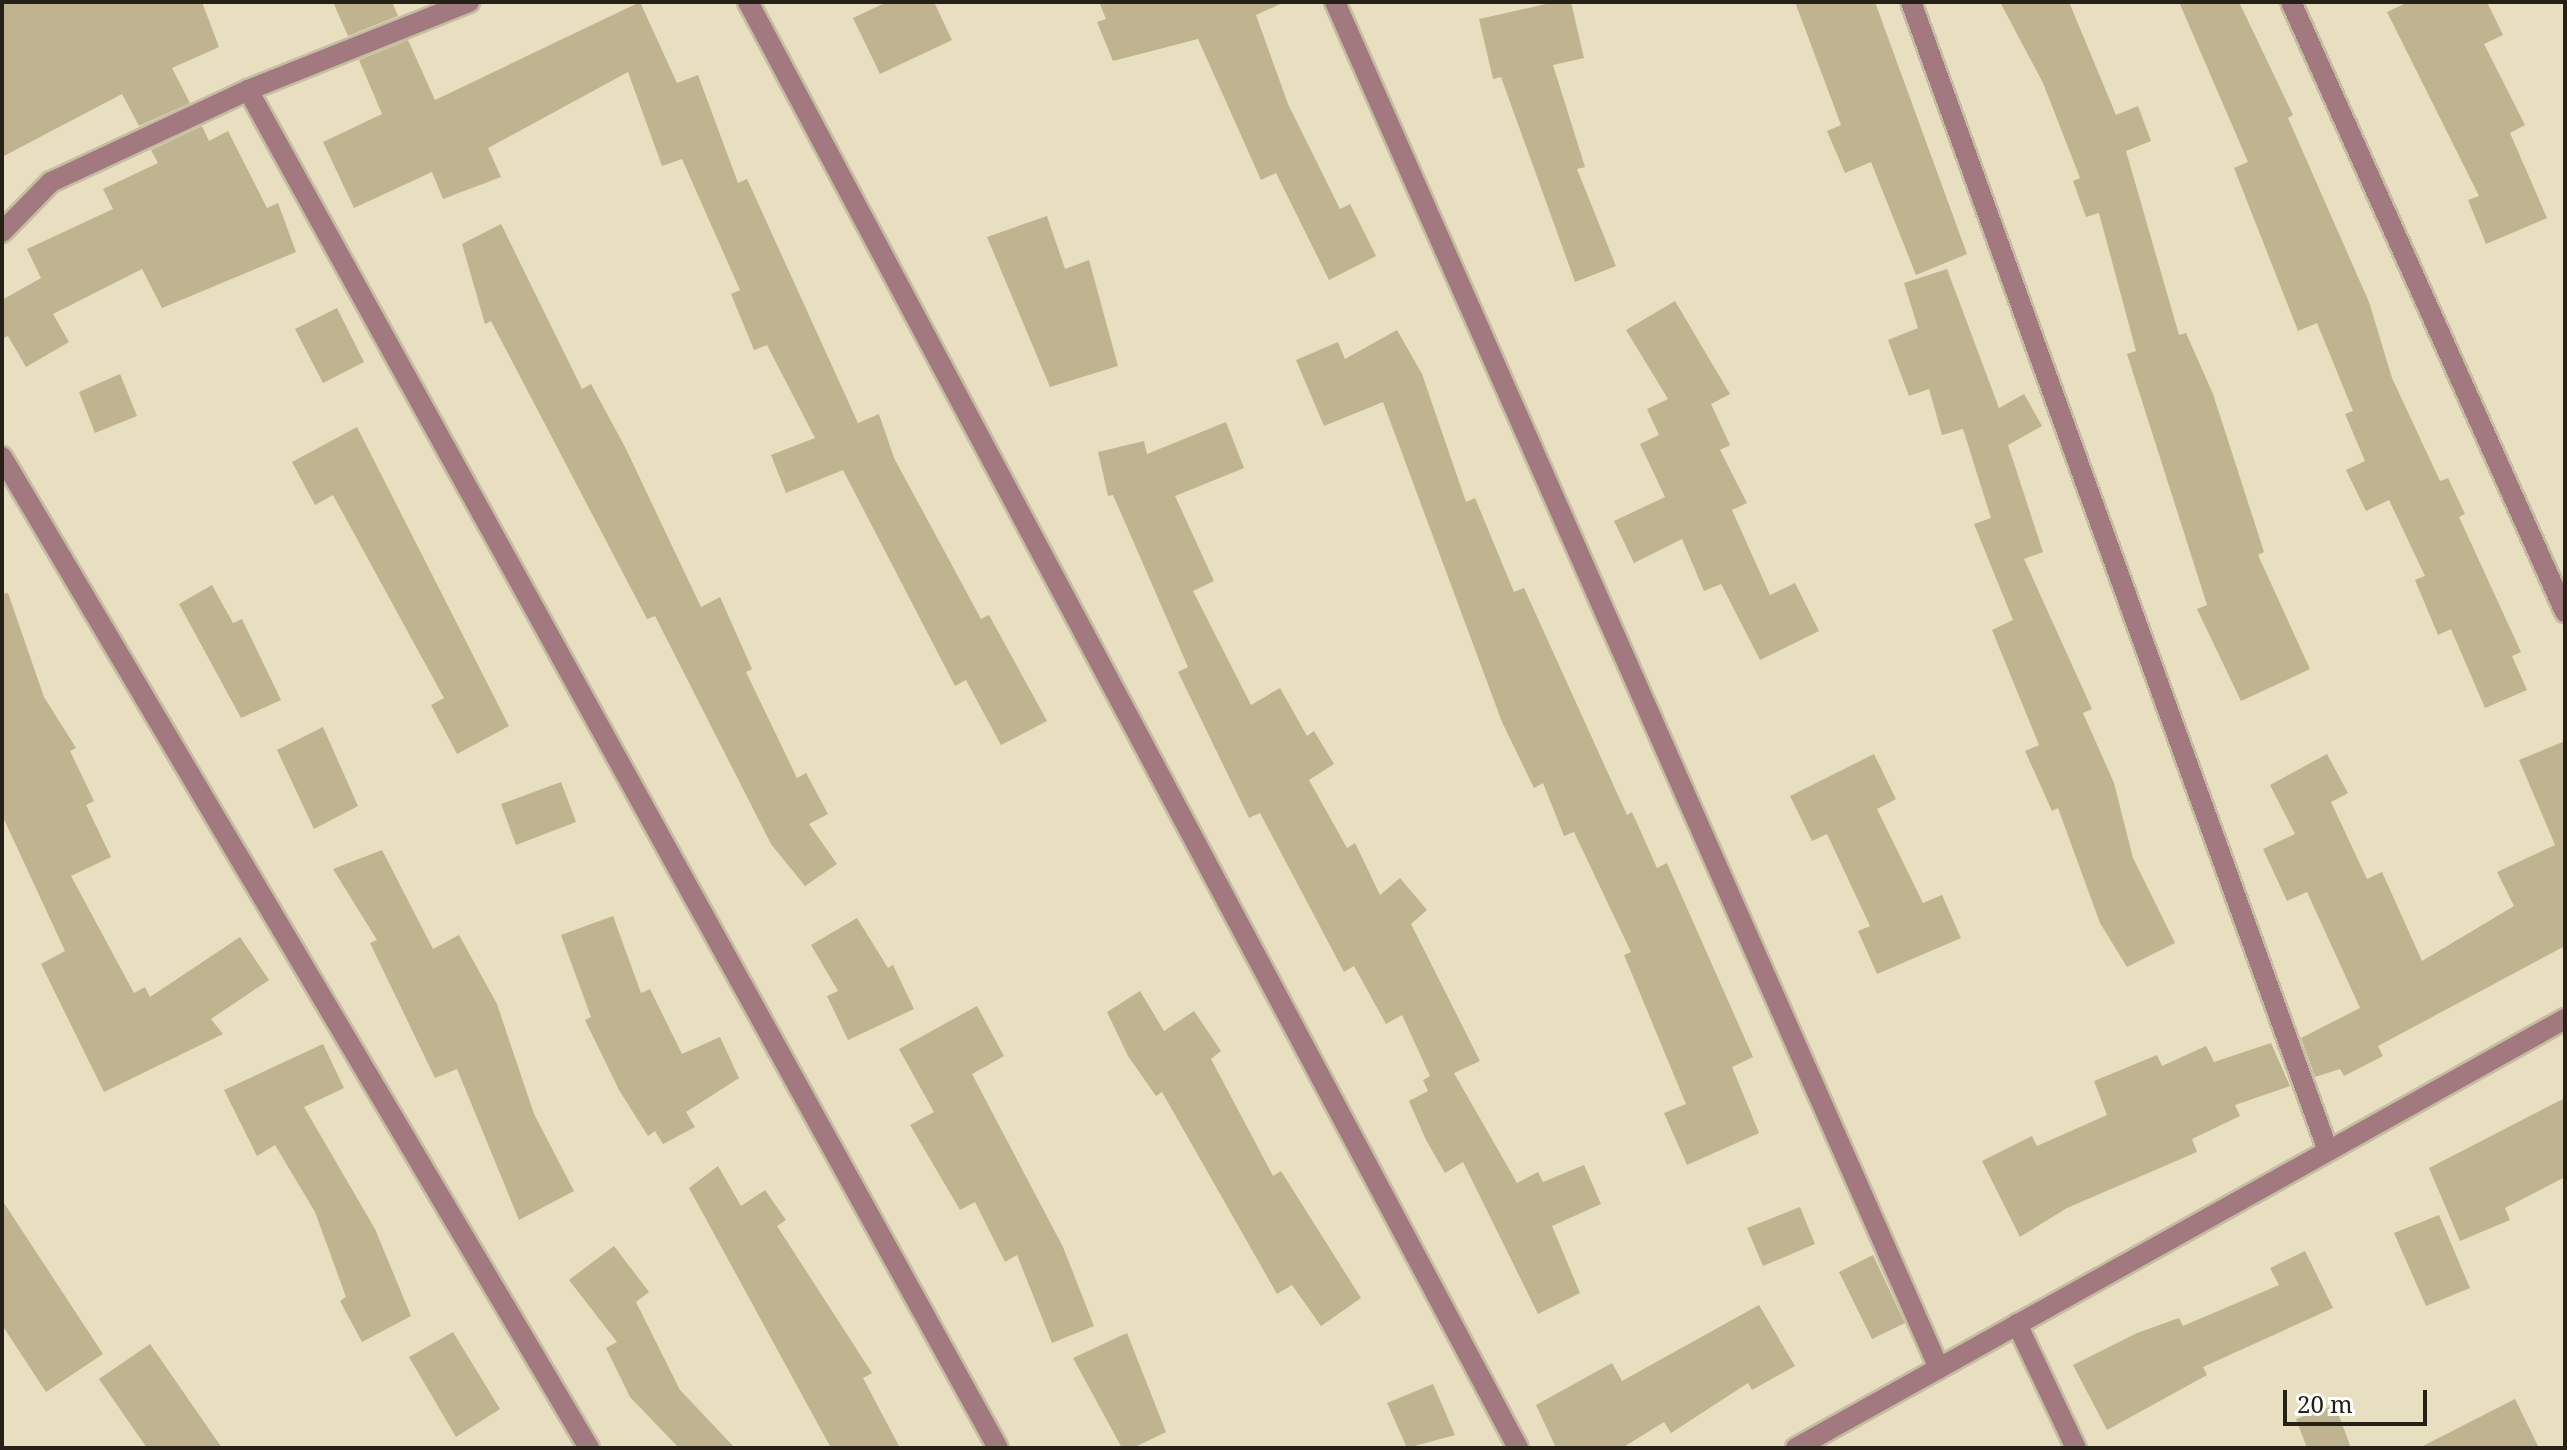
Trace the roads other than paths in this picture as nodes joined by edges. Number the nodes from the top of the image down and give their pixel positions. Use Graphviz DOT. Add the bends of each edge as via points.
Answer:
graph roads {
  1 [pos="748,2"];
  2 [pos="1335,2"];
  3 [pos="1911,2"];
  4 [pos="2291,2"];
  5 [pos="456,5"];
  6 [pos="248,90"];
  7 [pos="2,232"];
  8 [pos="2,457"];
  9 [pos="2565,612"];
  10 [pos="2565,1019"];
  11 [pos="2328,1151"];
  12 [pos="2017,1324"];
  13 [pos="1939,1368"];
  14 [pos="589,1448"];
  15 [pos="998,1448"];
  16 [pos="1518,1448"];
  17 [pos="1796,1448"];
  18 [pos="2076,1448"];
  1 -- 16 [label="street"];
  2 -- 13 [label="street"];
  3 -- 11 [label="street"];
  4 -- 9 [label="street"];
  5 -- 6 [label="street"];
  6 -- 7 [label="street" via="51,182"];
  6 -- 15 [label="street"];
  8 -- 14 [label="street"];
  10 -- 11 [label="street"];
  11 -- 12 [label="street"];
  12 -- 13 [label="street"];
  12 -- 18 [label="street"];
  13 -- 17 [label="street"];
}
